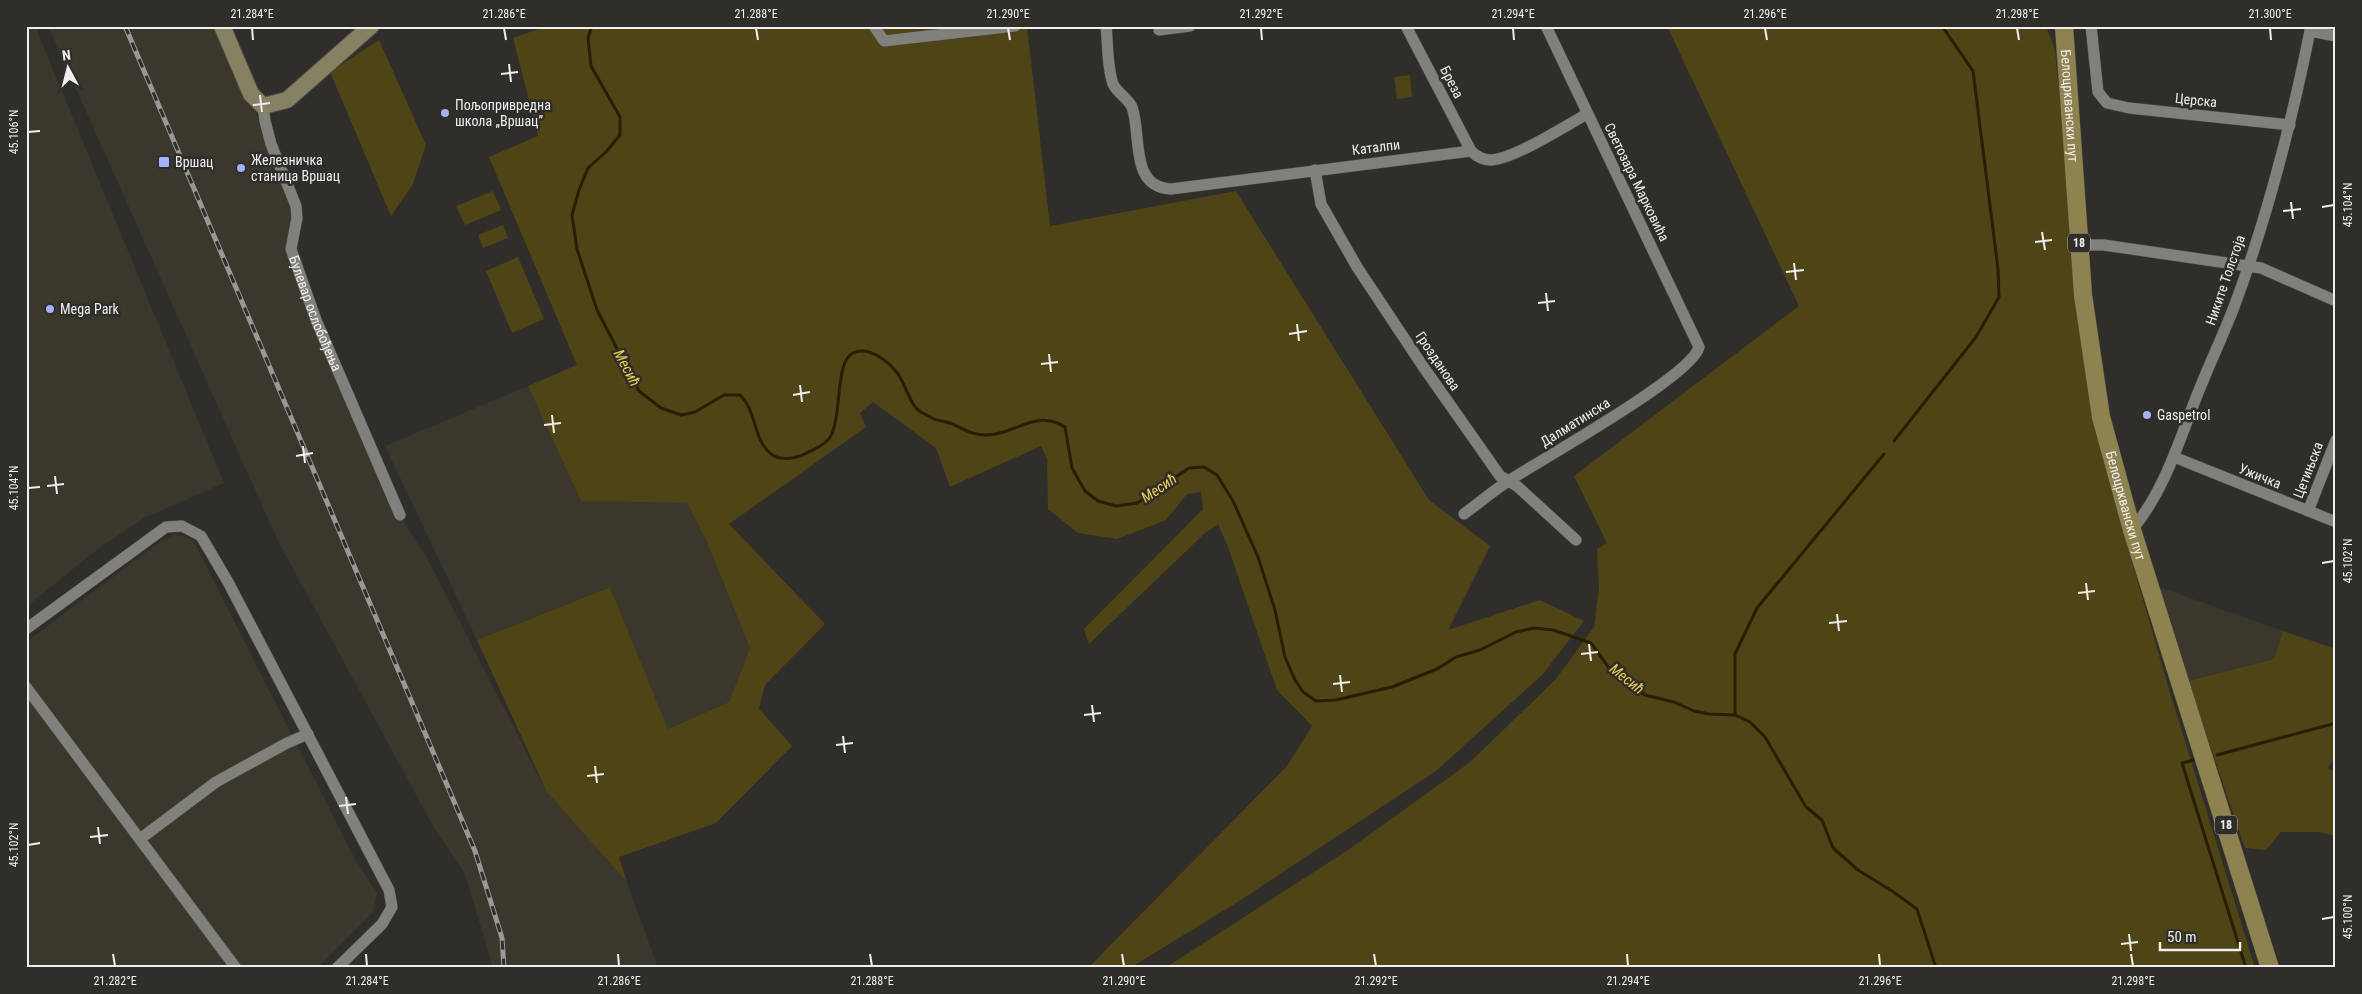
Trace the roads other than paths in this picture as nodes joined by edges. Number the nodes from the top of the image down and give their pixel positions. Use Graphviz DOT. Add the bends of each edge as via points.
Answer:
graph roads {
  1 [pos="222,26"];
  2 [pos="371,26"];
  3 [pos="874,26"];
  4 [pos="1015,26"];
  5 [pos="1106,26"];
  6 [pos="1190,26"];
  7 [pos="1406,26"];
  8 [pos="1546,26"];
  9 [pos="2064,26"];
  10 [pos="2090,26"];
  11 [pos="2311,29"];
  12 [pos="1159,30"];
  13 [pos="2336,36"];
  14 [pos="264,106"];
  15 [pos="1587,114"];
  16 [pos="2290,125"];
  17 [pos="1470,151"];
  18 [pos="1314,170"];
  19 [pos="2079,245"];
  20 [pos="2247,266"];
  21 [pos="2336,301"];
  22 [pos="1698,351"];
  23 [pos="2336,440"];
  24 [pos="2174,458"];
  25 [pos="1509,481"];
  26 [pos="2308,511"];
  27 [pos="1464,514"];
  28 [pos="400,515"];
  29 [pos="2336,522"];
  30 [pos="2132,530"];
  31 [pos="1576,540"];
  32 [pos="26,629"];
  33 [pos="26,687"];
  34 [pos="308,734"];
  35 [pos="140,839"];
  36 [pos="236,968"];
  37 [pos="338,968"];
  38 [pos="2270,968"];
  1 -- 14 [label="street, Булевар ослобођења" via="252,94"];
  2 -- 14 [label="street" via="287,100"];
  3 -- 4 [label="street" via="884,40"];
  5 -- 18 [label="street, Каталпи" via="1114,85 1131,105 1142,170 1156,186 1171,188"];
  6 -- 12 [label="street"];
  7 -- 17 [label="street, Бреза"];
  8 -- 15 [label="street, Светозара Марковића"];
  9 -- 19 [label="main road, Белоцрквански пут / 18"];
  10 -- 16 [label="street, Церска" via="2098,92 2107,103"];
  11 -- 13 [label="street"];
  11 -- 16 [label="street, Никите Толстоја"];
  14 -- 28 [label="street, Булевар ослобођења" via="269,139 296,206 291,249 316,320"];
  15 -- 17 [label="street, Каталпи" via="1506,156 1489,160"];
  15 -- 22 [label="street, Светозара Марковића" via="1697,342"];
  16 -- 20 [label="street, Никите Толстоја"];
  17 -- 18 [label="street, Каталпи"];
  18 -- 25 [label="street, Грозданова" via="1321,204 1357,267 1494,468"];
  19 -- 20 [label="street" via="2104,245"];
  19 -- 30 [label="main road, Белоцрквански пут / 18" via="2082,295 2101,418"];
  20 -- 21 [label="street" via="2268,270"];
  20 -- 24 [label="street, Никите Толстоја"];
  22 -- 25 [label="street, Далматинска" via="1634,404"];
  23 -- 26 [label="street, Цетињска"];
  24 -- 26 [label="street, Ужичка"];
  24 -- 30 [label="street, Никите Толстоја" via="2159,490"];
  25 -- 27 [label="street, Далматинска"];
  25 -- 31 [label="street, Грозданова"];
  26 -- 29 [label="street, Ужичка"];
  30 -- 38 [label="main road, Белоцрквански пут / 18"];
  32 -- 34 [label="street" via="151,536 166,527 182,526 201,536"];
  33 -- 35 [label="street"];
  34 -- 35 [label="street" via="216,782"];
  34 -- 37 [label="street" via="389,890 392,907 382,924"];
  35 -- 36 [label="street"];
}
